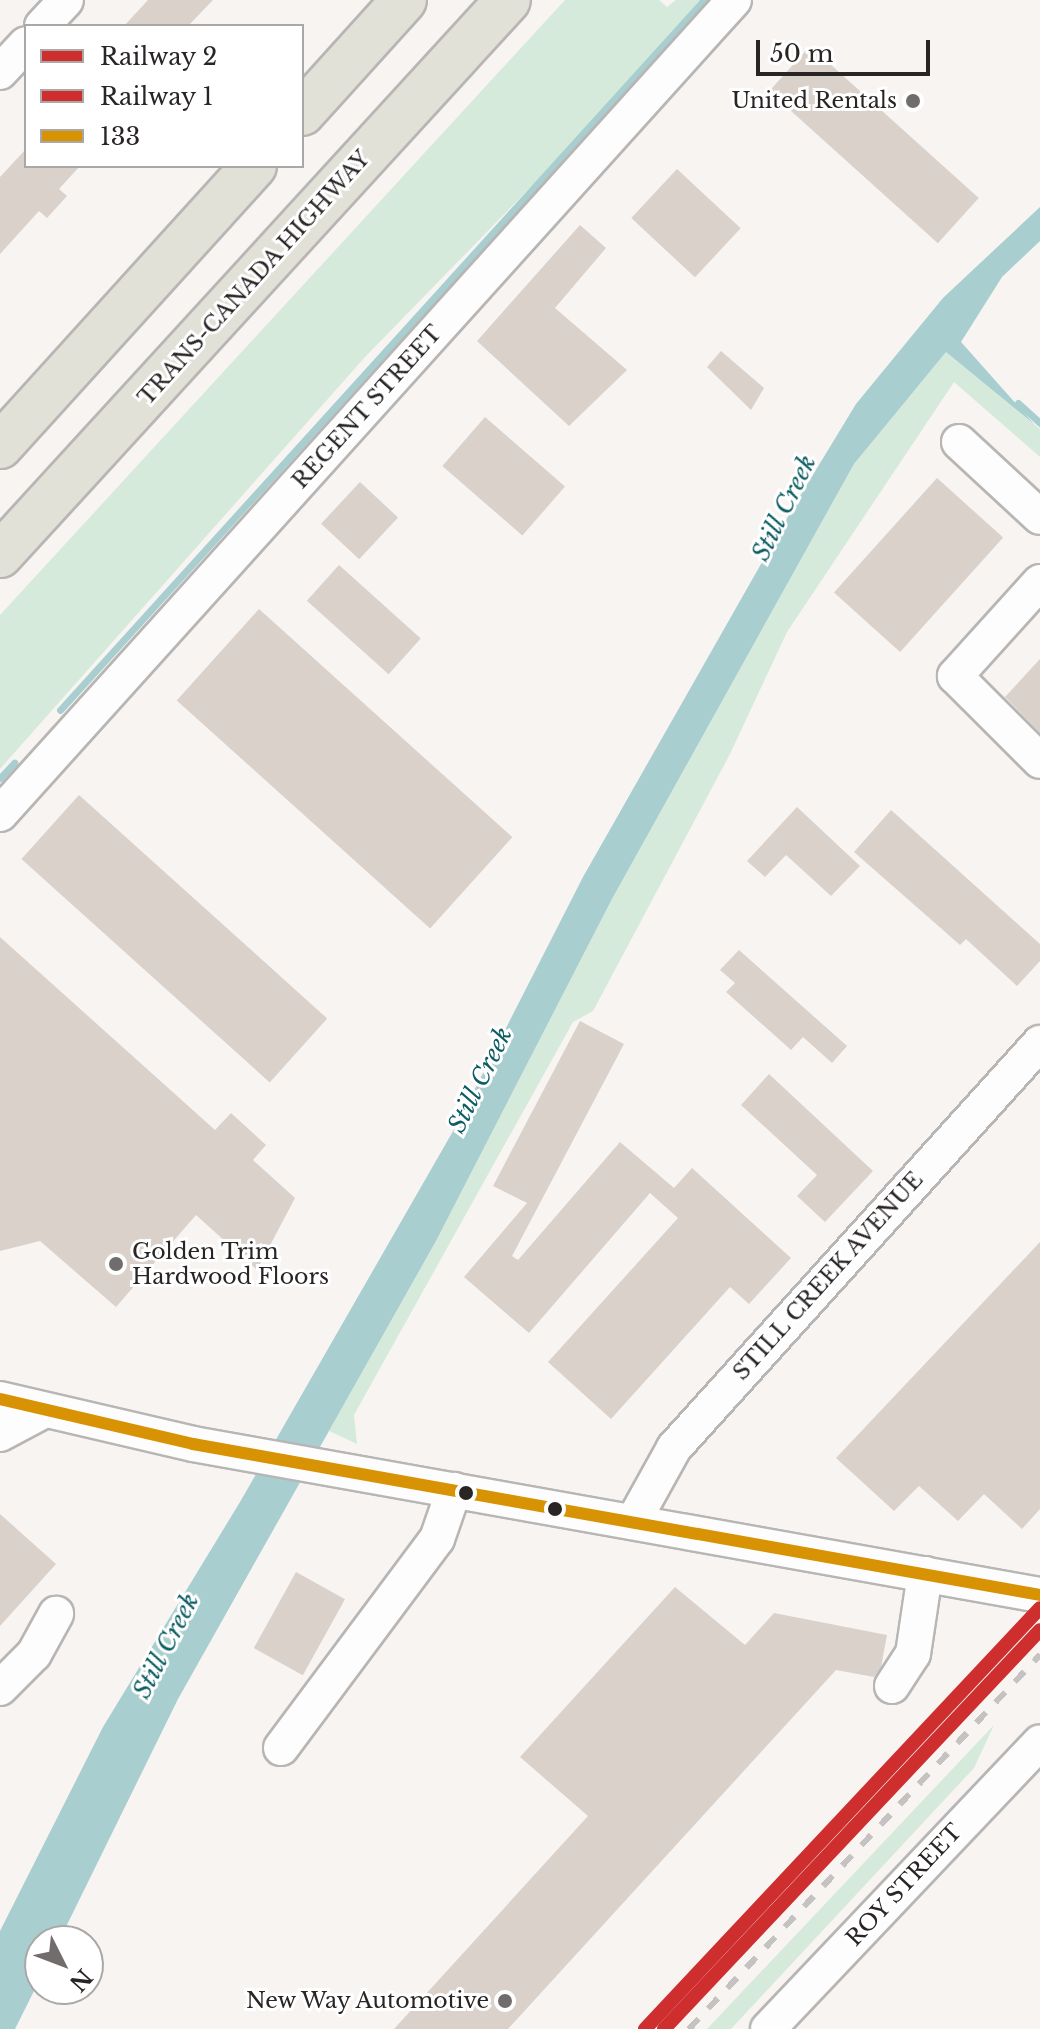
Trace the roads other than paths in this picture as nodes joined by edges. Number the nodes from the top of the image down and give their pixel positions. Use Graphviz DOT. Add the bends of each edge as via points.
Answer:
graph roads {
  1 [pos="66,0"];
  2 [pos="404,0"];
  3 [pos="508,0"];
  4 [pos="734,0"];
  5 [pos="44,24"];
  6 [pos="24,46"];
  7 [pos="0,72"];
  8 [pos="304,111"];
  9 [pos="252,168"];
  10 [pos="959,442"];
  11 [pos="0,446"];
  12 [pos="1040,517"];
  13 [pos="0,555"];
  14 [pos="1040,582"];
  15 [pos="1040,761"];
  16 [pos="0,814"];
  17 [pos="1040,1043"];
  18 [pos="0,1399"];
  19 [pos="43,1411"];
  20 [pos="0,1434"];
  21 [pos="454,1490"];
  22 [pos="633,1522"];
  23 [pos="925,1574"];
  24 [pos="1040,1595"];
  25 [pos="56,1614"];
  26 [pos="892,1686"];
  27 [pos="0,1688"];
  28 [pos="1040,1742"];
  29 [pos="281,1748"];
  30 [pos="768,2029"];
  1 -- 5 [label="street"];
  2 -- 8 [label="highway"];
  3 -- 13 [label="highway, TRANS-CANADA HIGHWAY"];
  4 -- 16 [label="street, REGENT STREET"];
  6 -- 7 [label="street"];
  9 -- 11 [label="highway"];
  10 -- 12 [label="street"];
  14 -- 15 [label="street" via="955,676"];
  17 -- 22 [label="street, STILL CREEK AVENUE" via="681,1439 657,1471"];
  18 -- 19 [label="street"];
  19 -- 20 [label="street"];
  19 -- 21 [label="street"];
  21 -- 22 [label="street"];
  21 -- 29 [label="street" via="437,1539"];
  22 -- 23 [label="street"];
  23 -- 24 [label="street"];
  23 -- 26 [label="street" via="913,1654"];
  25 -- 27 [label="street" via="34,1654"];
  28 -- 30 [label="street, ROY STREET"];
}
